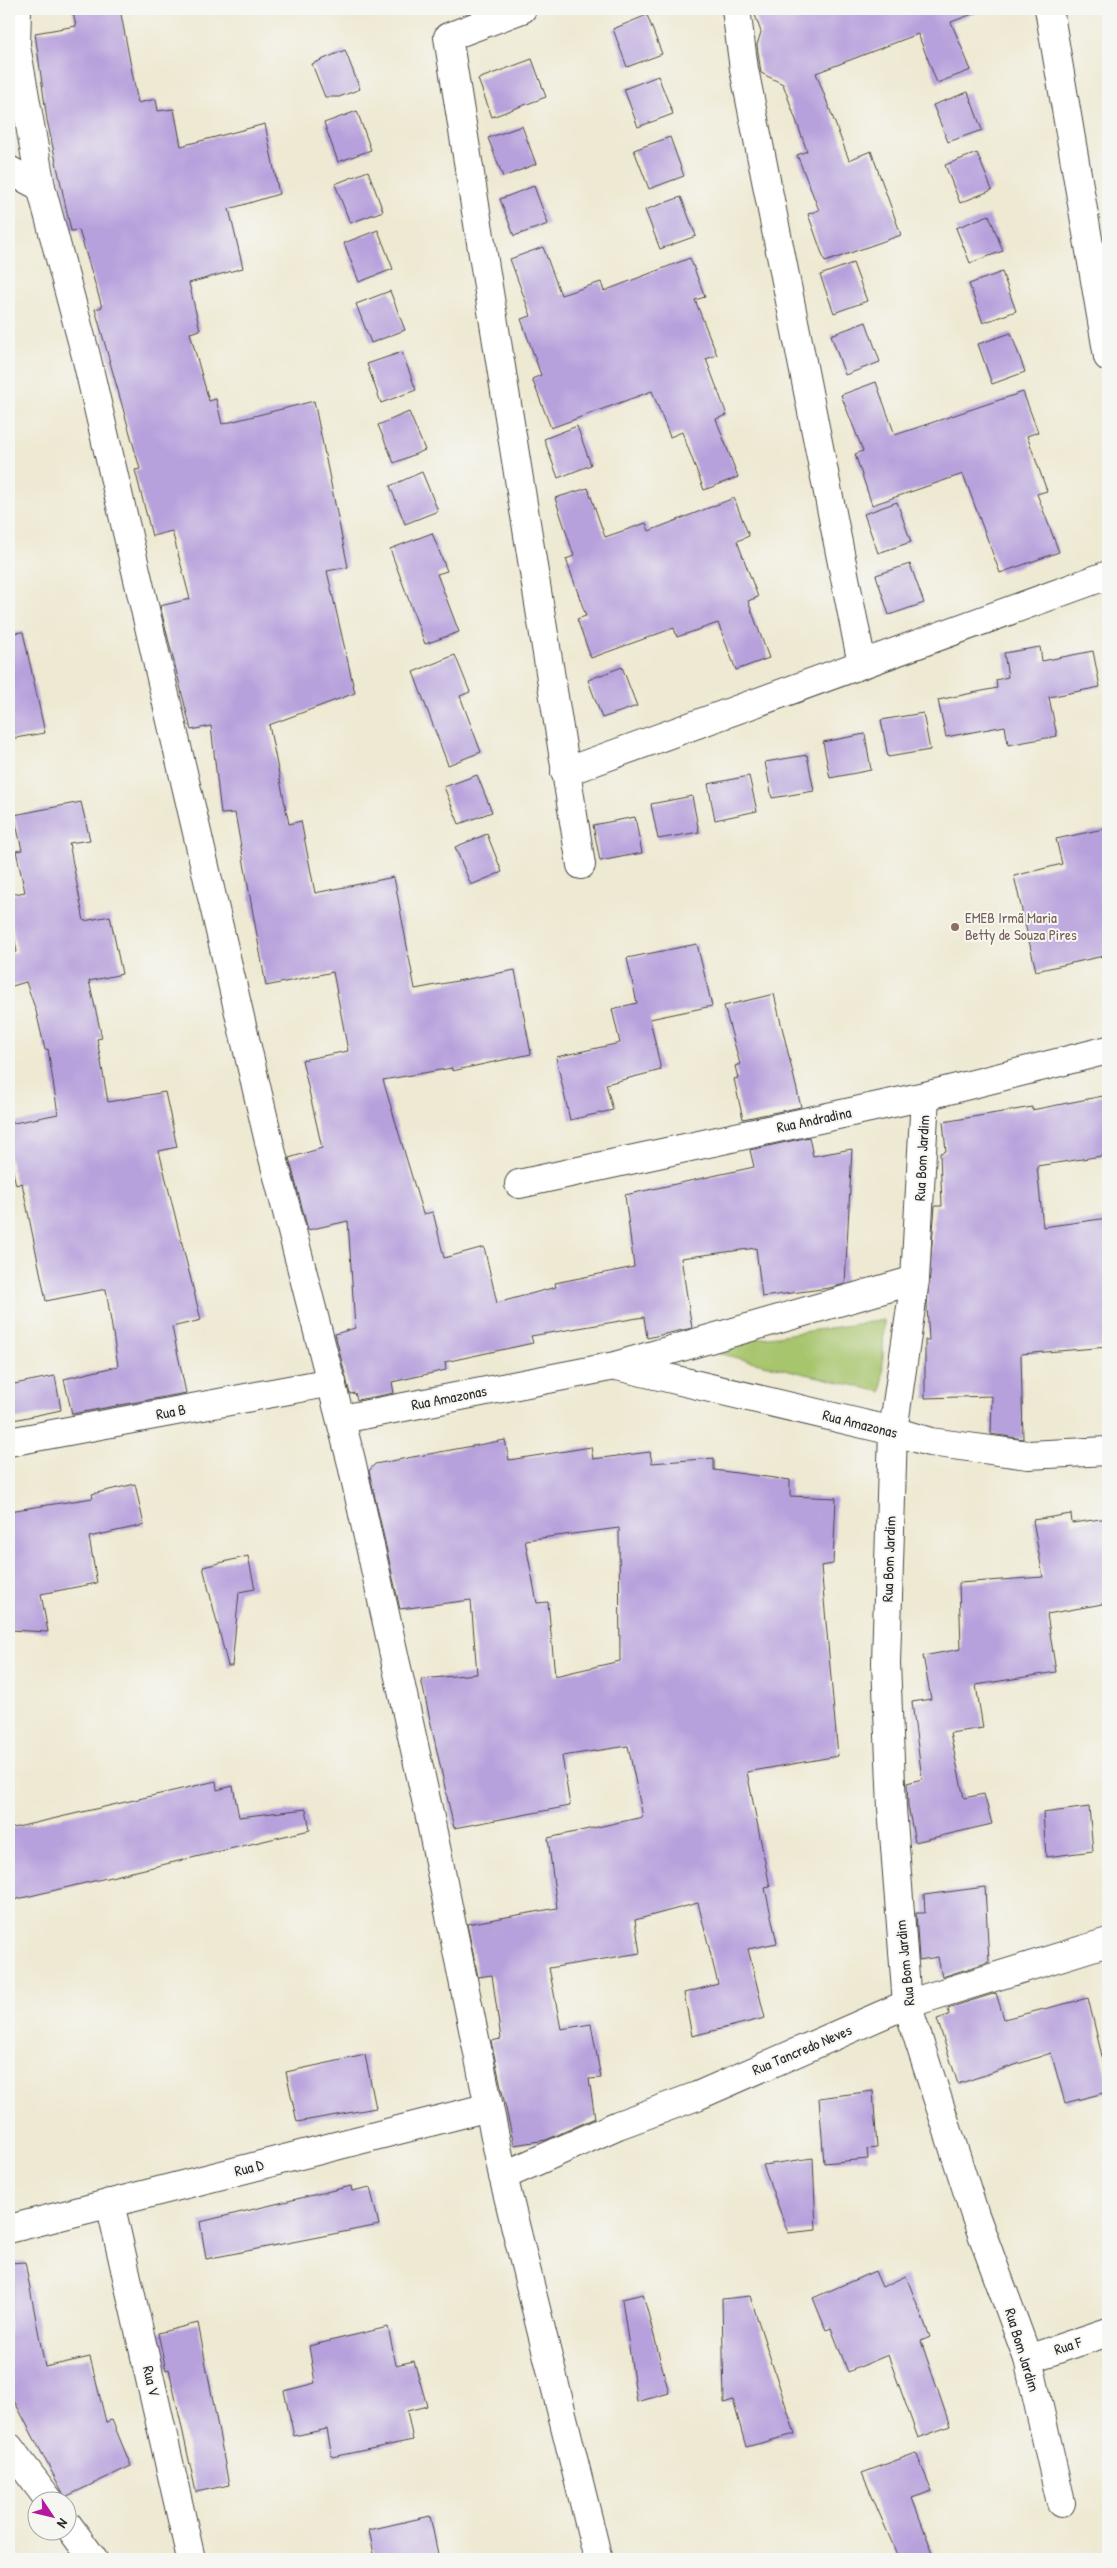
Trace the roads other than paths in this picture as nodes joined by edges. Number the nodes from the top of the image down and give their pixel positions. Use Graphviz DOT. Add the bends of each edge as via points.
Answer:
graph roads {
  1 [pos="17,9"];
  2 [pos="522,9"];
  3 [pos="736,9"];
  4 [pos="1049,9"];
  5 [pos="13,52"];
  6 [pos="9,170"];
  7 [pos="41,187"];
  8 [pos="1108,357"];
  9 [pos="1108,575"];
  10 [pos="862,664"];
  11 [pos="565,772"];
  12 [pos="581,865"];
  13 [pos="1108,1050"];
  14 [pos="925,1096"];
  15 [pos="519,1184"];
  16 [pos="915,1280"];
  17 [pos="615,1366"];
  18 [pos="332,1382"];
  19 [pos="342,1419"];
  20 [pos="893,1431"];
  21 [pos="9,1442"];
  22 [pos="1108,1451"];
  23 [pos="1108,1942"];
  24 [pos="907,2004"];
  25 [pos="489,2107"];
  26 [pos="503,2176"];
  27 [pos="110,2203"];
  28 [pos="9,2229"];
  29 [pos="1108,2332"];
  30 [pos="1028,2359"];
  31 [pos="9,2447"];
  32 [pos="41,2490"];
  33 [pos="1061,2503"];
  34 [pos="78,2539"];
  35 [pos="93,2559"];
  36 [pos="191,2559"];
  37 [pos="598,2559"];
  1 -- 5 [label="street"];
  2 -- 11 [label="street" via="448,37"];
  3 -- 10 [label="street" via="744,69"];
  4 -- 8 [label="street"];
  5 -- 7 [label="street"];
  6 -- 7 [label="street"];
  7 -- 18 [label="street" via="86,356 270,1146"];
  9 -- 10 [label="street"];
  10 -- 11 [label="street"];
  11 -- 12 [label="street"];
  13 -- 14 [label="street, Rua Andradina"];
  14 -- 15 [label="street, Rua Andradina"];
  14 -- 16 [label="street, Rua Bom Jardim"];
  16 -- 17 [label="street, Rua Amazonas"];
  16 -- 20 [label="street, Rua Bom Jardim"];
  17 -- 19 [label="street, Rua Amazonas"];
  17 -- 20 [label="street, Rua Amazonas"];
  18 -- 19 [label="street"];
  18 -- 21 [label="street, Rua B"];
  19 -- 25 [label="street" via="429,1813"];
  20 -- 22 [label="street, Rua Amazonas" via="930,1442 1028,1455"];
  20 -- 24 [label="street, Rua Bom Jardim" via="886,1663 892,1808"];
  23 -- 24 [label="street, Rua Tancredo Neves"];
  24 -- 26 [label="street, Rua Tancredo Neves"];
  24 -- 30 [label="street, Rua Bom Jardim" via="975,2215"];
  25 -- 26 [label="street"];
  25 -- 27 [label="street, Rua D"];
  26 -- 37 [label="street"];
  27 -- 28 [label="street, Rua D"];
  27 -- 36 [label="street, Rua V"];
  29 -- 30 [label="street, Rua F"];
  30 -- 33 [label="street, Rua Bom Jardim"];
  31 -- 32 [label="street"];
  34 -- 35 [label="street"];
}
